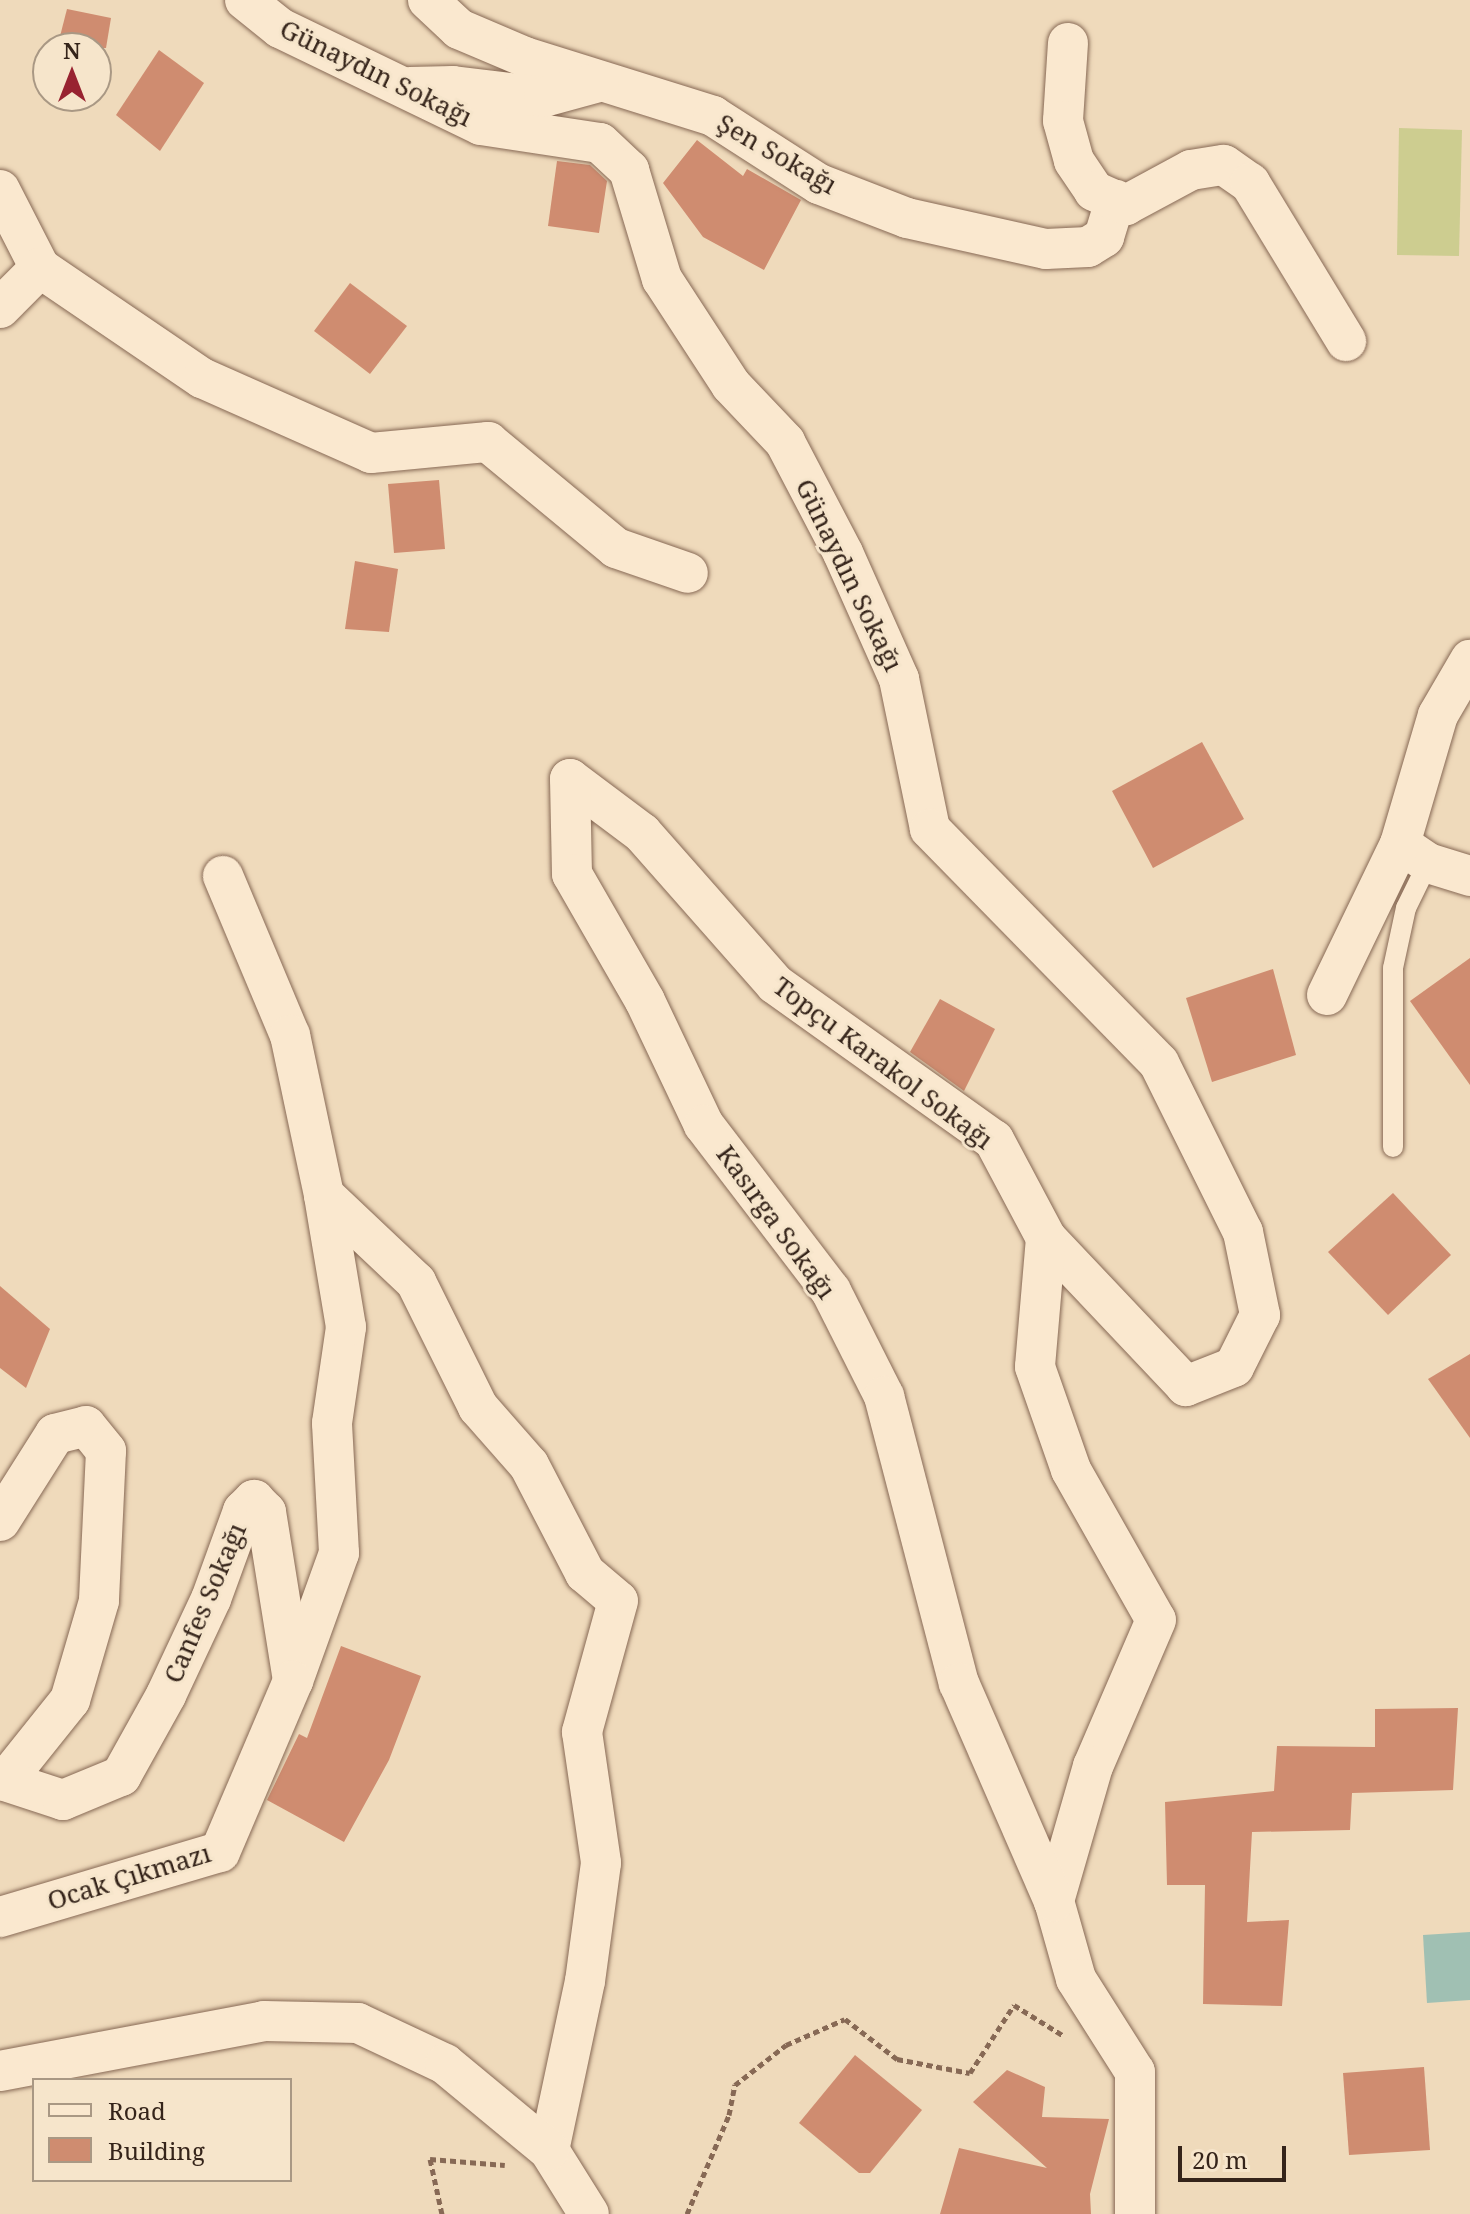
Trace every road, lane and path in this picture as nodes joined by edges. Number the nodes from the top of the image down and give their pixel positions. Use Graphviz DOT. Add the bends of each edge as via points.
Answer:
graph roads {
  1 [pos="245,0"];
  2 [pos="428,0"];
  3 [pos="1068,43"];
  4 [pos="599,82"];
  5 [pos="398,88"];
  6 [pos="0,190"];
  7 [pos="1115,200"];
  8 [pos="40,268"];
  9 [pos="0,308"];
  10 [pos="1346,341"];
  11 [pos="688,573"];
  12 [pos="1470,660"];
  13 [pos="570,779"];
  14 [pos="1414,853"];
  15 [pos="223,876"];
  16 [pos="1470,876"];
  17 [pos="1327,995"];
  18 [pos="1393,1147"];
  19 [pos="324,1195"];
  20 [pos="1046,1238"];
  21 [pos="0,1521"];
  22 [pos="293,1681"];
  23 [pos="2,1783"];
  24 [pos="1054,1901"];
  25 [pos="0,1917"];
  26 [pos="1071,2040"];
  27 [pos="0,2071"];
  28 [pos="556,2160"];
  29 [pos="442,2214"];
  30 [pos="589,2214"];
  31 [pos="687,2214"];
  32 [pos="1135,2214"];
  1 -- 5 [label="street, Günaydın Sokağı" via="280,28"];
  2 -- 4 [label="street, Şen Sokağı" via="459,29"];
  3 -- 7 [label="street" via="1063,121 1074,161 1094,191"];
  4 -- 5 [label="street" via="544,97 453,86"];
  4 -- 7 [label="street, Şen Sokağı" via="713,116 819,184 907,218 982,236 1046,249 1088,247 1104,237"];
  5 -- 20 [label="street, Günaydın Sokağı" via="481,125 600,143 629,170 662,279 731,385 785,442 843,553 899,679 930,829 1159,1063 1243,1232 1260,1315 1234,1367 1186,1386"];
  6 -- 8 [label="street"];
  7 -- 10 [label="street" via="1126,205 1191,170 1224,165 1250,183"];
  8 -- 9 [label="street"];
  8 -- 11 [label="street" via="202,378 371,453 488,442 616,548"];
  12 -- 14 [label="street" via="1438,715"];
  13 -- 20 [label="street, Topçu Karakol Sokağı" via="642,833 775,984 994,1140"];
  13 -- 24 [label="street, Kasırga Sokağı" via="572,874 645,1001 704,1125 831,1291 884,1396 959,1683"];
  14 -- 16 [label="street"];
  14 -- 17 [label="street"];
  14 -- 18 [label="lane" via="1393,968"];
  15 -- 19 [label="street" via="290,1035"];
  19 -- 22 [label="street" via="346,1327 332,1423 339,1553"];
  19 -- 28 [label="street" via="416,1282 478,1407 529,1465 585,1573 618,1601 582,1732 601,1863"];
  20 -- 24 [label="street" via="1035,1367 1071,1470 1156,1620 1093,1766"];
  21 -- 23 [label="street, Canfes Sokağı" via="55,1434 86,1426 106,1451 99,1601 70,1700"];
  22 -- 23 [label="street, Canfes Sokağı" via="266,1512 254,1500 243,1511 211,1599 166,1695 121,1776 63,1800"];
  22 -- 25 [label="street, Ocak Çıkmazı" via="220,1852"];
  24 -- 32 [label="street" via="1076,1979 1135,2072"];
  26 -- 31 [label="path" via="1014,2005 970,2073 897,2059 845,2019 786,2045 735,2085 729,2115"];
  27 -- 28 [label="street" via="264,2021 358,2023 445,2064"];
  28 -- 29 [label="path" via="430,2159"];
  28 -- 30 [label="street"];
}
